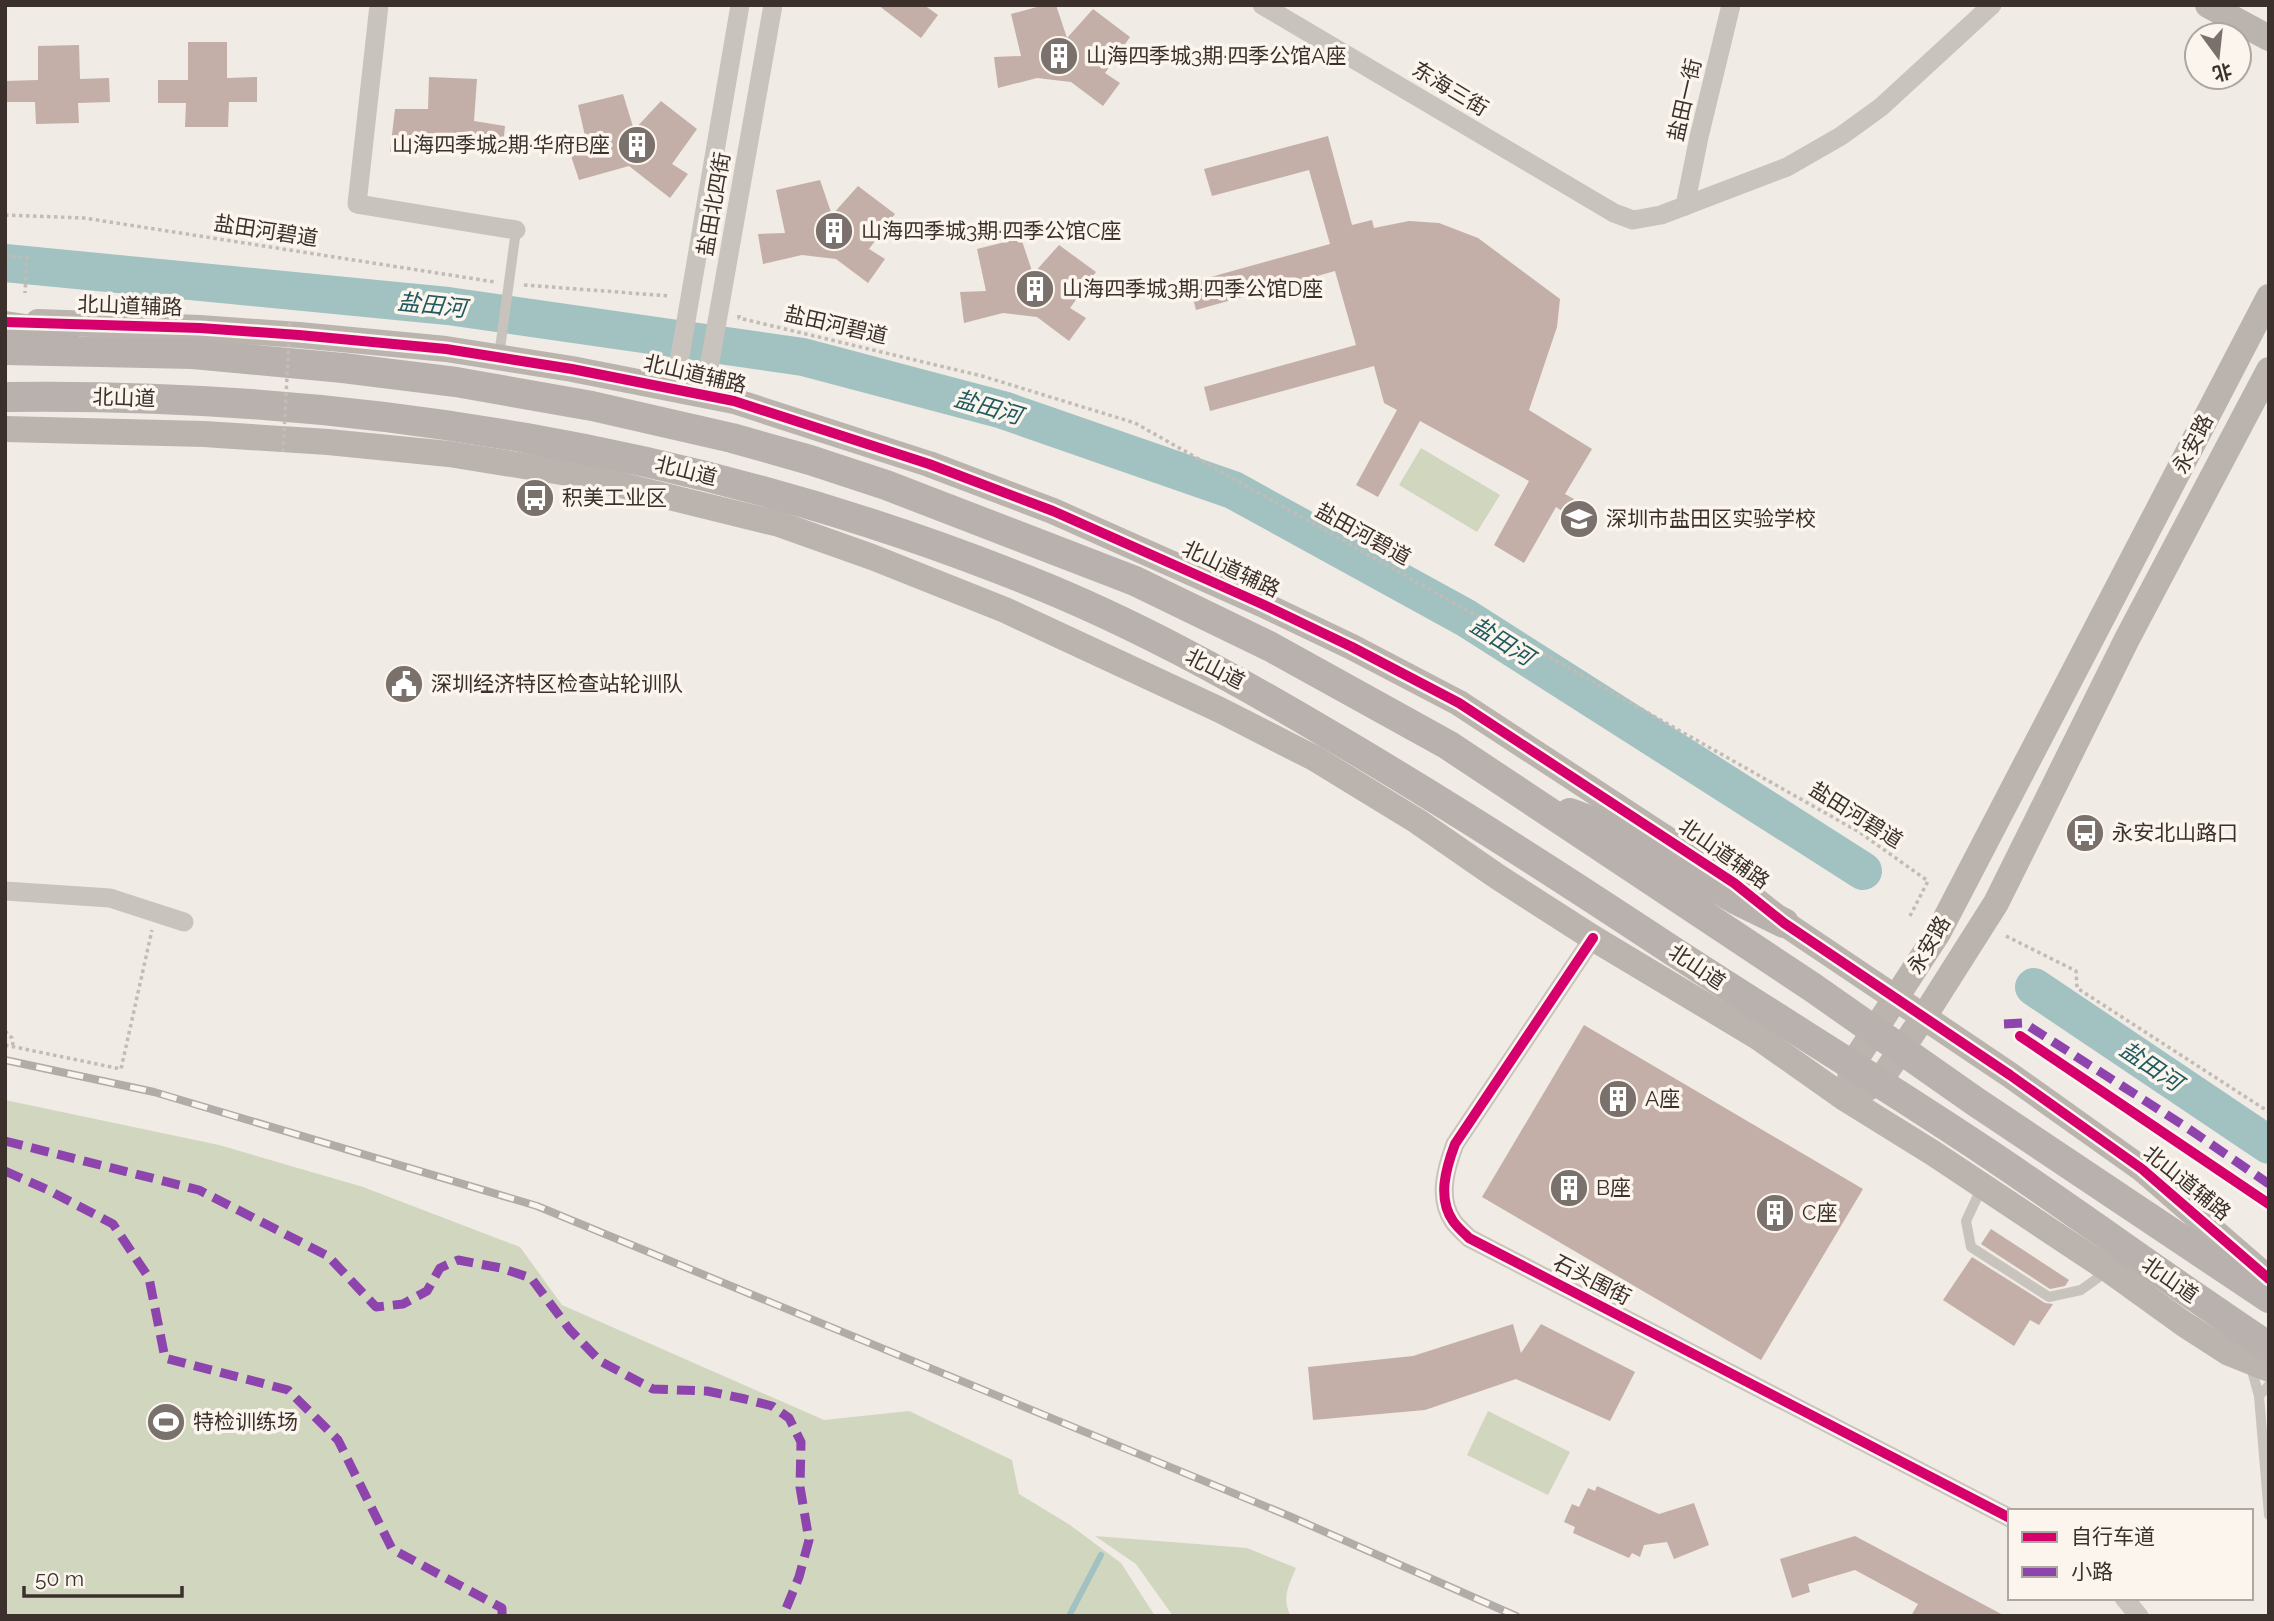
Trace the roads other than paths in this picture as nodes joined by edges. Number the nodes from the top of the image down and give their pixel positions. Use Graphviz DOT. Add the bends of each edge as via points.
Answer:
graph roads {
  1 [pos="379,5"];
  2 [pos="740,5"];
  3 [pos="773,5"];
  4 [pos="1262,5"];
  5 [pos="1731,5"];
  6 [pos="1992,5"];
  7 [pos="2208,5"];
  8 [pos="2269,38"];
  9 [pos="1685,206"];
  10 [pos="516,230"];
  11 [pos="2269,297"];
  12 [pos="5,324"];
  13 [pos="501,347"];
  14 [pos="5,350"];
  15 [pos="193,354"];
  16 [pos="2269,370"];
  17 [pos="640,381"];
  18 [pos="5,397"];
  19 [pos="734,401"];
  20 [pos="5,429"];
  21 [pos="697,472"];
  22 [pos="667,496"];
  23 [pos="1321,746"];
  24 [pos="1520,795"];
  25 [pos="5,891"];
  26 [pos="184,922"];
  27 [pos="1784,923"];
  28 [pos="1593,938"];
  29 [pos="1897,998"];
  30 [pos="1925,1015"];
  31 [pos="1873,1030"];
  32 [pos="1901,1051"];
  33 [pos="1852,1065"];
  34 [pos="1879,1082"];
  35 [pos="1846,1099"];
  36 [pos="1982,1187"];
  37 [pos="2109,1270"];
  38 [pos="2269,1279"];
  39 [pos="2144,1281"];
  40 [pos="2156,1285"];
  41 [pos="2192,1296"];
  42 [pos="2269,1298"];
  43 [pos="2262,1359"];
  44 [pos="2269,1385"];
  45 [pos="2259,1396"];
  46 [pos="2269,1515"];
  47 [pos="2008,1517"];
  48 [pos="2126,1600"];
  49 [pos="2139,1616"];
  1 -- 10 [label="street" via="357,204"];
  2 -- 17 [label="street, 盐田北四街" via="679,362 663,375"];
  3 -- 19 [label="street, 盐田北四街" via="709,366 722,394"];
  4 -- 9 [label="street, 东海三街" via="1614,214 1633,220"];
  5 -- 9 [label="street, 盐田一街"];
  6 -- 9 [label="street" via="1881,107 1841,136 1787,167"];
  7 -- 8 [label="street"];
  10 -- 13 [label="lane"];
  11 -- 29 [label="street, 永安路" via="1938,933"];
  12 -- 13 [label="street, 北山道辅路" via="200,328"];
  12 -- 15 [label="main road"];
  13 -- 17 [label="street, 北山道辅路"];
  14 -- 15 [label="main road, 北山道"];
  15 -- 24 [label="main road, 北山道" via="456,382 592,406 732,438 873,481 1135,581 1270,646 1448,745"];
  16 -- 30 [label="street, 永安路" via="2127,639 1996,903"];
  17 -- 19 [label="street, 北山道辅路"];
  18 -- 21 [label="main road, 北山道" via="208,401 328,410 452,424"];
  19 -- 27 [label="street, 北山道辅路" via="929,464 1053,511 1352,647 1459,703 1734,883"];
  20 -- 22 [label="street" via="328,442 580,475"];
  21 -- 22 [label="street"];
  21 -- 23 [label="main road, 北山道" via="916,538 1033,582 1239,681"];
  22 -- 23 [label="street" via="779,524 873,557"];
  23 -- 28 [label="street" via="1417,821"];
  23 -- 33 [label="main road, 北山道" via="1440,800"];
  24 -- 27 [label="main road" via="1623,833"];
  24 -- 31 [label="main road, 北山道"];
  25 -- 26 [label="street" via="110,898"];
  27 -- 29 [label="street, 北山道辅路"];
  28 -- 35 [label="street" via="1751,1032"];
  28 -- 47 [label="street, 石头围街" via="1455,1144 1445,1170 1445,1196 1452,1220 1469,1238"];
  29 -- 30 [label="street, 北山道辅路"];
  29 -- 31 [label="street, 永安路"];
  30 -- 32 [label="street, 永安路"];
  30 -- 38 [label="street, 北山道辅路" via="2142,1169"];
  31 -- 32 [label="main road, 北山道"];
  31 -- 33 [label="street, 永安路"];
  32 -- 34 [label="street, 永安路"];
  32 -- 42 [label="main road, 北山道"];
  33 -- 34 [label="main road, 北山道"];
  33 -- 35 [label="street, 永安路"];
  34 -- 35 [label="street, 永安路"];
  34 -- 41 [label="main road, 北山道"];
  35 -- 36 [label="street"];
  36 -- 37 [label="street"];
  36 -- 37 [label="lane" via="1966,1221 1971,1247 2049,1297 2081,1290"];
  37 -- 39 [label="lane"];
  37 -- 43 [label="street" via="2229,1353"];
  40 -- 41 [label="lane"];
  41 -- 43 [label="main road, 北山道"];
  43 -- 45 [label="lane"];
  44 -- 45 [label="lane"];
  45 -- 46 [label="lane"];
  48 -- 49 [label="street"];
}
